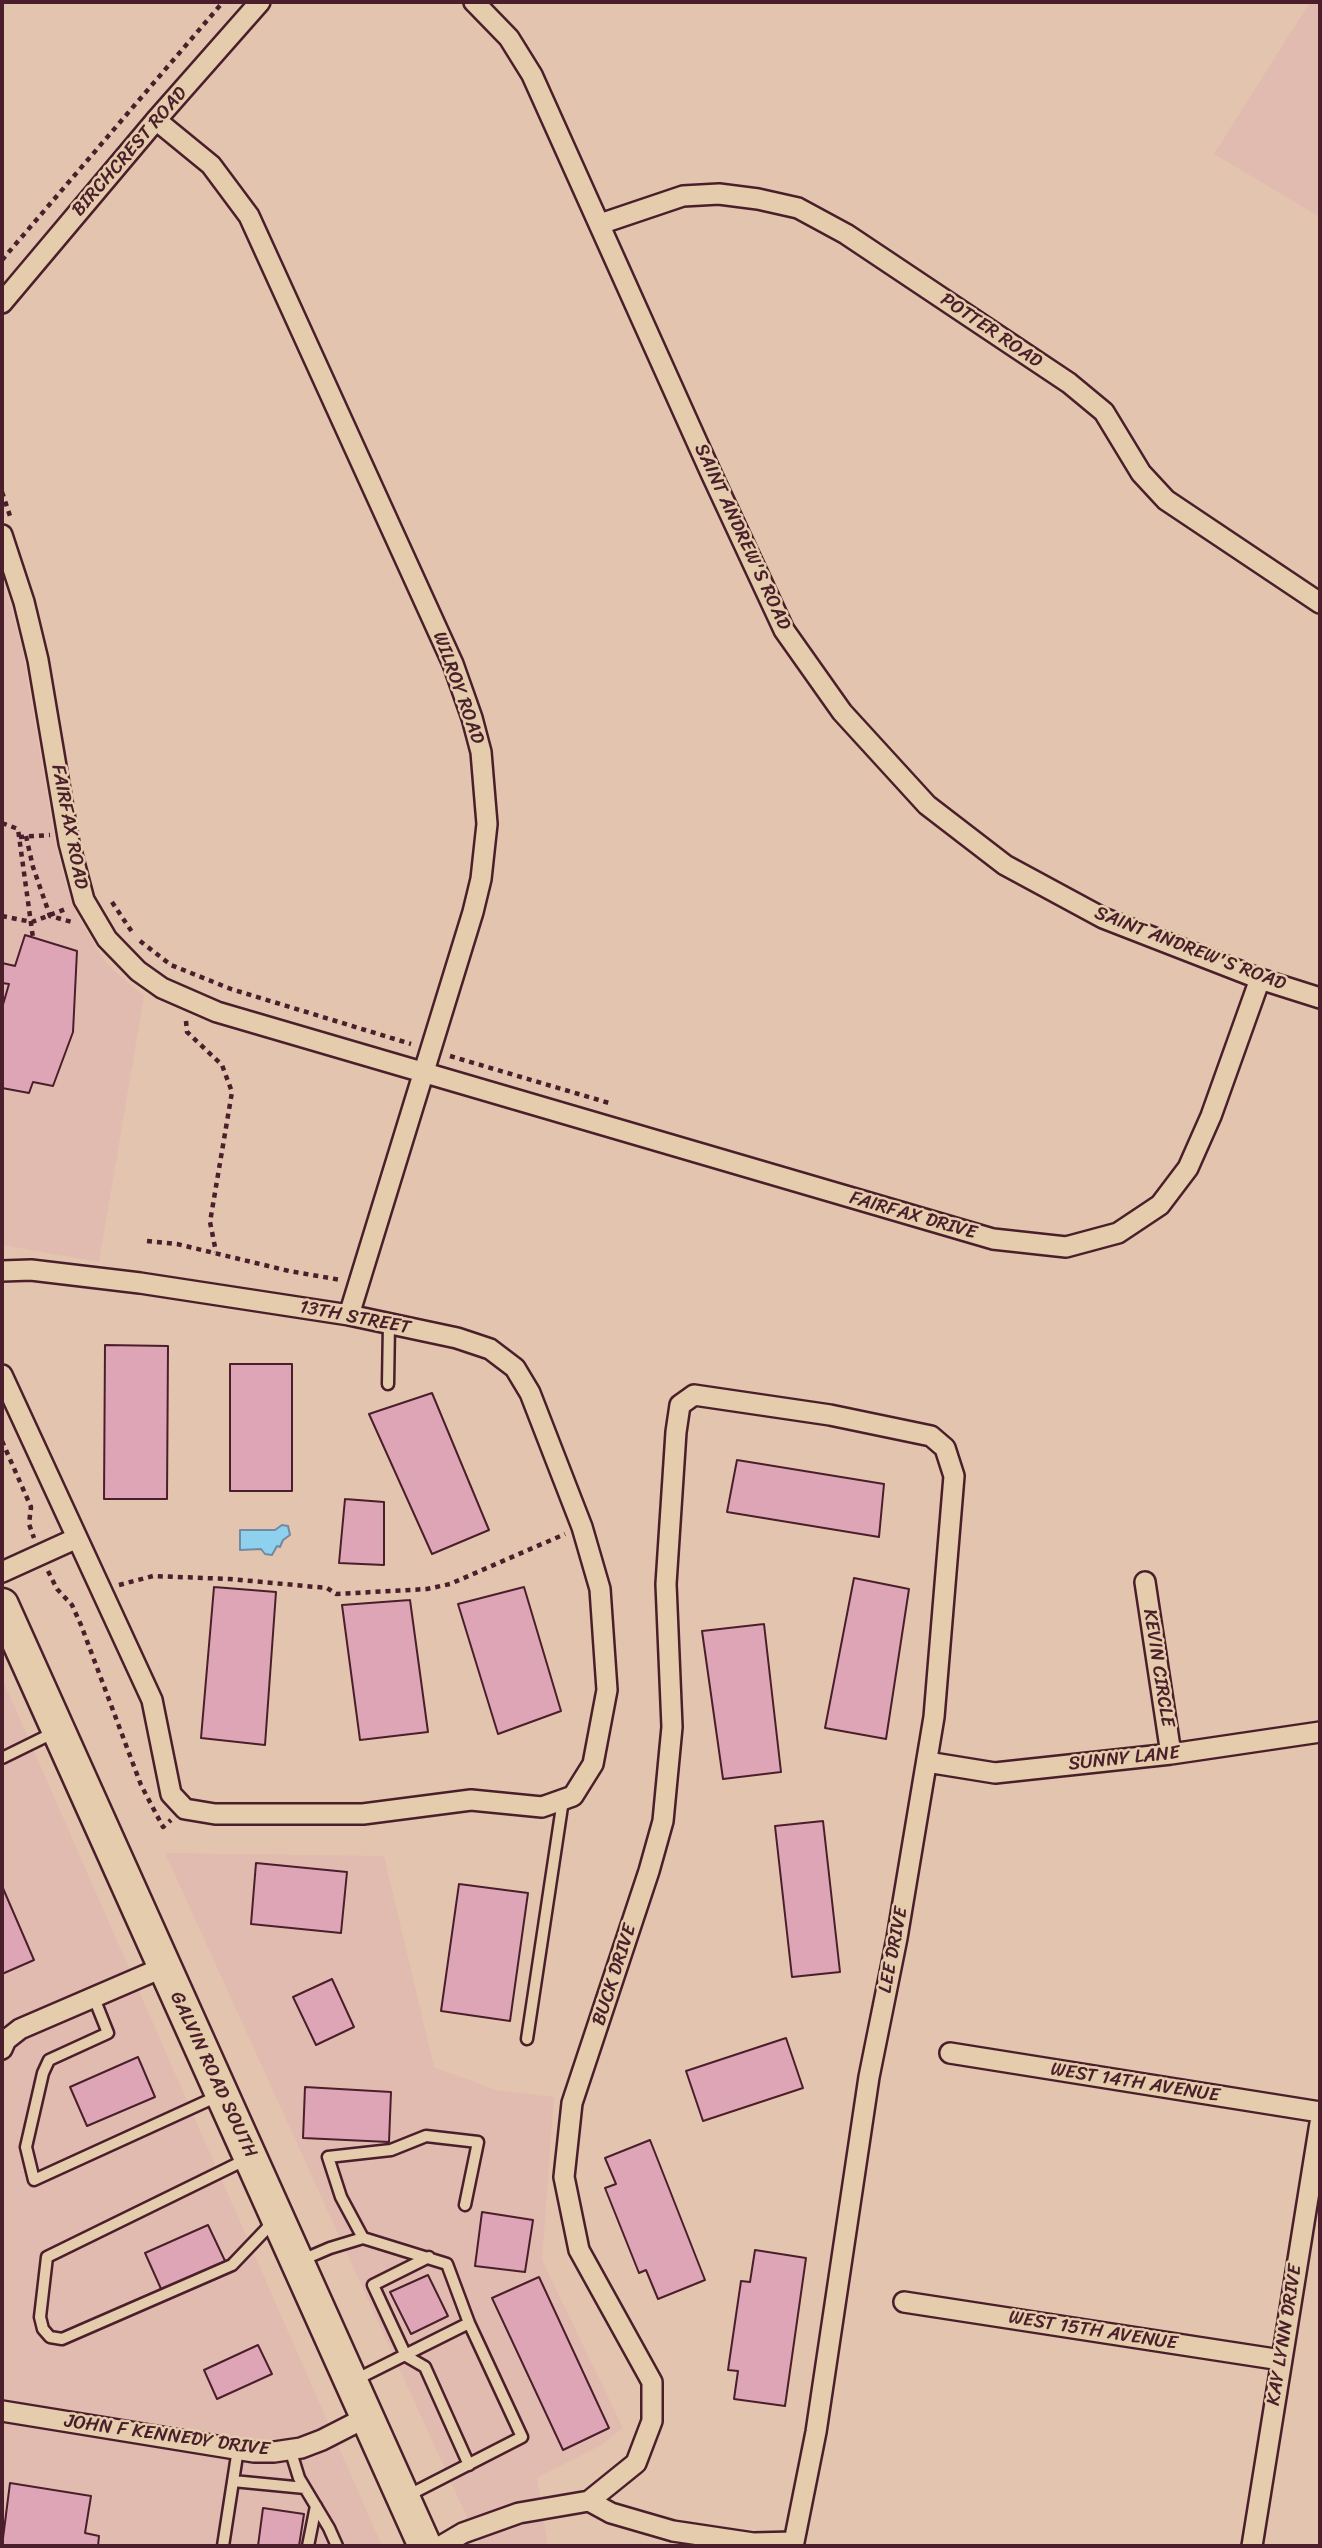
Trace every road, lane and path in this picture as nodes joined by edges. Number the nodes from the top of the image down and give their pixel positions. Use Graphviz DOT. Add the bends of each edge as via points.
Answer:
graph roads {
  1 [pos="223,2"];
  2 [pos="260,2"];
  3 [pos="474,2"];
  4 [pos="156,120"];
  5 [pos="600,224"];
  6 [pos="2,260"];
  7 [pos="2,303"];
  8 [pos="2,535"];
  9 [pos="1320,603"];
  10 [pos="2,823"];
  11 [pos="109,897"];
  12 [pos="84,900"];
  13 [pos="2,916"];
  14 [pos="32,922"];
  15 [pos="33,938"];
  16 [pos="1260,979"];
  17 [pos="1320,998"];
  18 [pos="199,1021"];
  19 [pos="430,1050"];
  20 [pos="423,1072"];
  21 [pos="617,1105"];
  22 [pos="147,1241"];
  23 [pos="216,1252"];
  24 [pos="2,1271"];
  25 [pos="359,1283"];
  26 [pos="349,1315"];
  27 [pos="389,1324"];
  28 [pos="2,1375"];
  29 [pos="388,1384"];
  30 [pos="680,1405"];
  31 [pos="2,1441"];
  32 [pos="582,1527"];
  33 [pos="77,1538"];
  34 [pos="40,1555"];
  35 [pos="2,1572"];
  36 [pos="1145,1582"];
  37 [pos="102,1589"];
  38 [pos="2,1605"];
  39 [pos="59,1730"];
  40 [pos="1320,1732"];
  41 [pos="1171,1754"];
  42 [pos="2,1758"];
  43 [pos="927,1762"];
  44 [pos="564,1800"];
  45 [pos="184,1809"];
  46 [pos="164,1967"];
  47 [pos="94,1998"];
  48 [pos="527,2039"];
  49 [pos="2,2049"];
  50 [pos="950,2053"];
  51 [pos="222,2095"];
  52 [pos="1320,2112"];
  53 [pos="1320,2123"];
  54 [pos="250,2157"];
  55 [pos="465,2205"];
  56 [pos="278,2217"];
  57 [pos="363,2238"];
  58 [pos="429,2257"];
  59 [pos="298,2262"];
  60 [pos="904,2302"];
  61 [pos="469,2323"];
  62 [pos="405,2356"];
  63 [pos="1281,2360"];
  64 [pos="352,2382"];
  65 [pos="2,2411"];
  66 [pos="367,2417"];
  67 [pos="238,2449"];
  68 [pos="290,2449"];
  69 [pos="469,2465"];
  70 [pos="233,2481"];
  71 [pos="305,2488"];
  72 [pos="404,2498"];
  73 [pos="589,2501"];
  74 [pos="316,2506"];
  75 [pos="223,2546"];
  76 [pos="308,2546"];
  77 [pos="337,2546"];
  78 [pos="425,2546"];
  79 [pos="441,2546"];
  80 [pos="1252,2546"];
  1 -- 6 [label="path"];
  2 -- 4 [label="street, BIRCHCREST ROAD"];
  3 -- 5 [label="street, SAINT ANDREW'S ROAD" via="509,38 532,75"];
  4 -- 7 [label="street, BIRCHCREST ROAD"];
  4 -- 19 [label="street, WILROY ROAD" via="211,165 250,216 453,664 472,718 485,777 485,853 473,912"];
  5 -- 9 [label="street, POTTER ROAD" via="683,196 719,194 798,208 846,234 1069,383 1104,412 1141,473 1166,500"];
  5 -- 16 [label="street, SAINT ANDREW'S ROAD" via="784,630 842,712 927,805 1005,865 1103,918"];
  8 -- 12 [label="street, FAIRFAX ROAD" via="38,660 69,843"];
  10 -- 14 [label="path" via="18,829"];
  11 -- 19 [label="path" via="134,936 171,965 230,989"];
  12 -- 14 [label="path"];
  12 -- 20 [label="street, FAIRFAX ROAD" via="119,954 162,988 217,1012"];
  13 -- 14 [label="path"];
  14 -- 15 [label="path"];
  16 -- 17 [label="street, SAINT ANDREW'S ROAD"];
  16 -- 20 [label="street, FAIRFAX DRIVE" via="1188,1168 1160,1205 1118,1233 1066,1247 993,1239"];
  18 -- 23 [label="path" via="186,1017 187,1032 222,1065 232,1093 209,1222"];
  19 -- 20 [label="street, WILROY ROAD"];
  19 -- 21 [label="path"];
  20 -- 25 [label="street, WILROY ROAD"];
  22 -- 23 [label="path"];
  23 -- 25 [label="path"];
  24 -- 26 [label="street, 13TH STREET" via="31,1270 140,1283"];
  25 -- 26 [label="street, WILROY ROAD"];
  26 -- 27 [label="street, 13TH STREET"];
  27 -- 29 [label="lane"];
  27 -- 32 [label="street, 13TH STREET" via="490,1349 515,1368 530,1393"];
  28 -- 33 [label="street"];
  30 -- 43 [label="street, LEE DRIVE" via="694,1395 858,1421 931,1436 946,1448 954,1476"];
  30 -- 73 [label="street, BUCK DRIVE" via="666,1584 672,1727 663,1821 572,2103 564,2178 579,2250 652,2382 652,2421 636,2463"];
  31 -- 34 [label="path" via="31,1507 29,1524"];
  32 -- 37 [label="path" via="450,1584 427,1589 336,1594 327,1588 153,1576"];
  32 -- 44 [label="street, 13TH STREET" via="600,1589 607,1690 593,1764 573,1796"];
  33 -- 34 [label="street"];
  33 -- 37 [label="street"];
  34 -- 35 [label="street"];
  34 -- 45 [label="path" via="57,1589 72,1605 141,1785 163,1826"];
  36 -- 41 [label="street, KEVIN CIRCLE"];
  37 -- 45 [label="street" via="152,1700 171,1794"];
  38 -- 39 [label="main road, GALVIN ROAD SOUTH"];
  39 -- 42 [label="lane"];
  39 -- 46 [label="main road, GALVIN ROAD SOUTH"];
  40 -- 41 [label="street, SUNNY LANE"];
  41 -- 43 [label="street, SUNNY LANE" via="995,1773"];
  43 -- 73 [label="street, LEE DRIVE" via="869,2077 816,2432 794,2542 753,2543 673,2531 611,2513"];
  44 -- 45 [label="street" via="542,1807 471,1800 363,1814 215,1814"];
  44 -- 48 [label="lane"];
  46 -- 47 [label="street"];
  46 -- 51 [label="main road, GALVIN ROAD SOUTH"];
  47 -- 49 [label="street" via="20,2029"];
  47 -- 51 [label="lane" via="108,2033 49,2060 43,2073 26,2147 34,2180"];
  50 -- 52 [label="street, WEST 14TH AVENUE"];
  51 -- 54 [label="main road, GALVIN ROAD SOUTH"];
  53 -- 63 [label="street, KAY LYNN DRIVE"];
  54 -- 56 [label="main road, GALVIN ROAD SOUTH"];
  54 -- 56 [label="lane" via="47,2257 40,2317 43,2329 50,2337 62,2339 232,2265"];
  55 -- 57 [label="lane" via="478,2142 426,2136 391,2150 328,2157 341,2197"];
  56 -- 59 [label="main road, GALVIN ROAD SOUTH"];
  57 -- 58 [label="lane"];
  57 -- 59 [label="lane"];
  58 -- 61 [label="lane" via="447,2264"];
  58 -- 62 [label="lane" via="373,2285"];
  59 -- 64 [label="main road, GALVIN ROAD SOUTH"];
  60 -- 63 [label="street, WEST 15TH AVENUE"];
  61 -- 62 [label="lane"];
  61 -- 69 [label="lane" via="522,2437"];
  62 -- 64 [label="lane"];
  62 -- 69 [label="lane" via="425,2367"];
  63 -- 80 [label="street, KAY LYNN DRIVE"];
  64 -- 66 [label="main road, GALVIN ROAD SOUTH"];
  65 -- 67 [label="street, JOHN F KENNEDY DRIVE"];
  66 -- 68 [label="street, JOHN F KENNEDY DRIVE" via="322,2440"];
  66 -- 72 [label="main road, GALVIN ROAD SOUTH"];
  67 -- 68 [label="street, JOHN F KENNEDY DRIVE"];
  67 -- 70 [label="lane"];
  68 -- 71 [label="lane"];
  69 -- 72 [label="lane"];
  70 -- 71 [label="lane"];
  70 -- 75 [label="lane"];
  71 -- 74 [label="lane"];
  72 -- 78 [label="main road, GALVIN ROAD SOUTH"];
  73 -- 79 [label="street" via="519,2513"];
  74 -- 76 [label="lane"];
  74 -- 77 [label="lane"];
}
